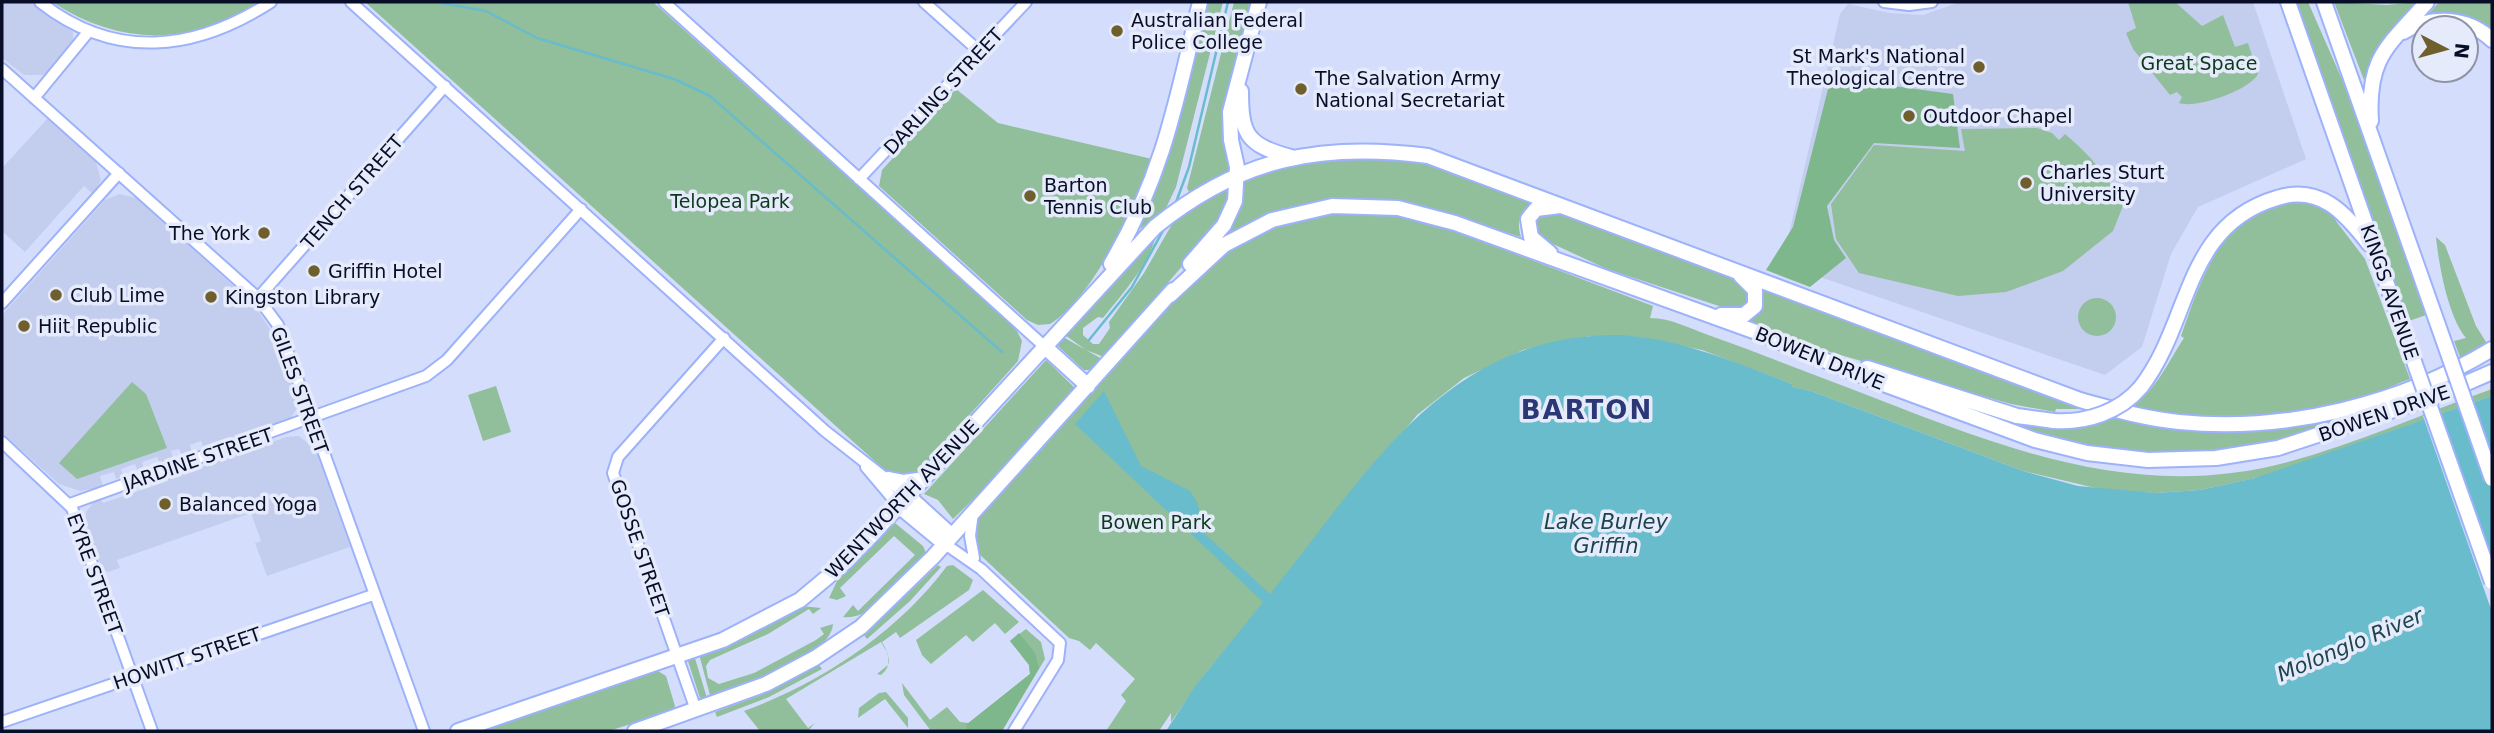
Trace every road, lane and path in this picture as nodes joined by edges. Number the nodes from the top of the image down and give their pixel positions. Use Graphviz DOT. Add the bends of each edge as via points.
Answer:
graph roads {
  1 [pos="40,2"];
  2 [pos="271,2"];
  3 [pos="351,2"];
  4 [pos="664,2"];
  5 [pos="924,2"];
  6 [pos="1026,2"];
  7 [pos="1199,2"];
  8 [pos="1259,2"];
  9 [pos="1884,2"];
  10 [pos="1932,2"];
  11 [pos="2288,2"];
  12 [pos="2323,2"];
  13 [pos="2427,2"];
  14 [pos="89,31"];
  15 [pos="2393,40"];
  16 [pos="2492,40"];
  17 [pos="981,52"];
  18 [pos="2,69"];
  19 [pos="1241,75"];
  20 [pos="445,86"];
  21 [pos="34,98"];
  22 [pos="2373,140"];
  23 [pos="1291,157"];
  24 [pos="119,173"];
  25 [pos="1236,175"];
  26 [pos="859,179"];
  27 [pos="1570,207"];
  28 [pos="581,209"];
  29 [pos="2377,254"];
  30 [pos="1559,260"];
  31 [pos="1735,270"];
  32 [pos="1094,292"];
  33 [pos="1170,295"];
  34 [pos="258,298"];
  35 [pos="2,303"];
  36 [pos="1697,312"];
  37 [pos="1756,332"];
  38 [pos="724,338"];
  39 [pos="1044,346"];
  40 [pos="2492,349"];
  41 [pos="2492,372"];
  42 [pos="1088,386"];
  43 [pos="311,420"];
  44 [pos="2,442"];
  45 [pos="864,465"];
  46 [pos="885,476"];
  47 [pos="925,477"];
  48 [pos="2492,479"];
  49 [pos="903,501"];
  50 [pos="70,504"];
  51 [pos="974,512"];
  52 [pos="948,540"];
  53 [pos="974,558"];
  54 [pos="981,569"];
  55 [pos="2492,582"];
  56 [pos="373,595"];
  57 [pos="677,656"];
  58 [pos="132,676"];
  59 [pos="696,710"];
  60 [pos="2,722"];
  61 [pos="152,731"];
  62 [pos="424,731"];
  63 [pos="458,731"];
  64 [pos="635,731"];
  65 [pos="1014,731"];
  1 -- 14 [label="street"];
  2 -- 14 [label="street" via="228,27 180,42 145,43"];
  3 -- 20 [label="street"];
  4 -- 26 [label="street"];
  5 -- 17 [label="street"];
  6 -- 17 [label="street, DARLING STREET"];
  7 -- 32 [label="main road" via="1157,170 1141,211"];
  8 -- 19 [label="main road"];
  9 -- 10 [label="street"];
  11 -- 29 [label="main road, KINGS AVENUE"];
  12 -- 22 [label="main road, KINGS AVENUE"];
  13 -- 15 [label="main road"];
  14 -- 21 [label="street"];
  15 -- 16 [label="main road" via="2414,26 2442,21 2473,27"];
  15 -- 22 [label="main road" via="2371,79"];
  17 -- 26 [label="street, DARLING STREET"];
  18 -- 21 [label="street, GILES STREET"];
  19 -- 23 [label="main road" via="1245,132 1265,149"];
  19 -- 25 [label="main road" via="1230,122"];
  20 -- 28 [label="street"];
  20 -- 34 [label="street, TENCH STREET"];
  21 -- 24 [label="street, GILES STREET"];
  22 -- 48 [label="main road, KINGS AVENUE, bridge"];
  23 -- 25 [label="main road, BOWEN DRIVE"];
  23 -- 27 [label="main road, BOWEN DRIVE" via="1380,150 1428,156"];
  24 -- 34 [label="street, GILES STREET"];
  24 -- 35 [label="street"];
  25 -- 32 [label="main road, WENTWORTH AVENUE" via="1159,223"];
  25 -- 33 [label="main road" via="1229,216"];
  26 -- 39 [label="street"];
  27 -- 30 [label="main road" via="1536,209 1527,223 1531,237"];
  27 -- 31 [label="main road, BOWEN DRIVE"];
  28 -- 38 [label="street"];
  28 -- 43 [label="street, JARDINE STREET" via="438,368 412,383"];
  29 -- 37 [label="main road, bridge" via="2341,210 2322,199 2287,195 2242,214 2227,224 2204,252 2165,347 2141,387 2123,404 2081,420 2054,421 1987,408"];
  29 -- 55 [label="main road, KINGS AVENUE, bridge"];
  30 -- 33 [label="main road, BOWEN DRIVE" via="1418,212 1342,205 1287,216 1245,233 1211,256"];
  30 -- 36 [label="main road, BOWEN DRIVE"];
  31 -- 36 [label="main road" via="1755,290 1757,299 1751,311 1741,316"];
  31 -- 40 [label="main road, BOWEN DRIVE" via="2080,400 2180,422 2230,425 2315,416 2396,393"];
  32 -- 39 [label="main road, WENTWORTH AVENUE"];
  33 -- 42 [label="main road"];
  34 -- 43 [label="street, GILES STREET" via="278,325"];
  36 -- 37 [label="main road, BOWEN DRIVE"];
  37 -- 41 [label="main road, BOWEN DRIVE" via="2035,440 2087,453 2148,460 2216,458 2278,448 2439,395"];
  38 -- 45 [label="street"];
  38 -- 57 [label="street, GOSSE STREET" via="614,465 615,484"];
  39 -- 42 [label="main road"];
  39 -- 47 [label="main road, WENTWORTH AVENUE"];
  42 -- 51 [label="main road"];
  43 -- 50 [label="street, JARDINE STREET"];
  43 -- 56 [label="street, GILES STREET"];
  44 -- 50 [label="street, EYRE STREET"];
  45 -- 46 [label="street"];
  45 -- 49 [label="street" via="879,485"];
  46 -- 47 [label="street" via="903,480"];
  46 -- 49 [label="street"];
  47 -- 49 [label="main road, WENTWORTH AVENUE"];
  49 -- 52 [label="main road"];
  49 -- 57 [label="main road, WENTWORTH AVENUE" via="842,565 800,600 723,640"];
  50 -- 58 [label="street, EYRE STREET"];
  51 -- 52 [label="main road"];
  51 -- 53 [label="street" via="970,536"];
  52 -- 53 [label="street"];
  52 -- 54 [label="street"];
  52 -- 59 [label="main road" via="889,603 831,648 766,684"];
  53 -- 54 [label="street"];
  54 -- 65 [label="street" via="1061,646 1058,660"];
  56 -- 58 [label="street, HOWITT STREET"];
  56 -- 62 [label="street, GILES STREET"];
  57 -- 59 [label="street, GOSSE STREET"];
  57 -- 63 [label="main road, WENTWORTH AVENUE"];
  58 -- 60 [label="street, HOWITT STREET"];
  58 -- 61 [label="street, EYRE STREET"];
  59 -- 64 [label="main road"];
}
